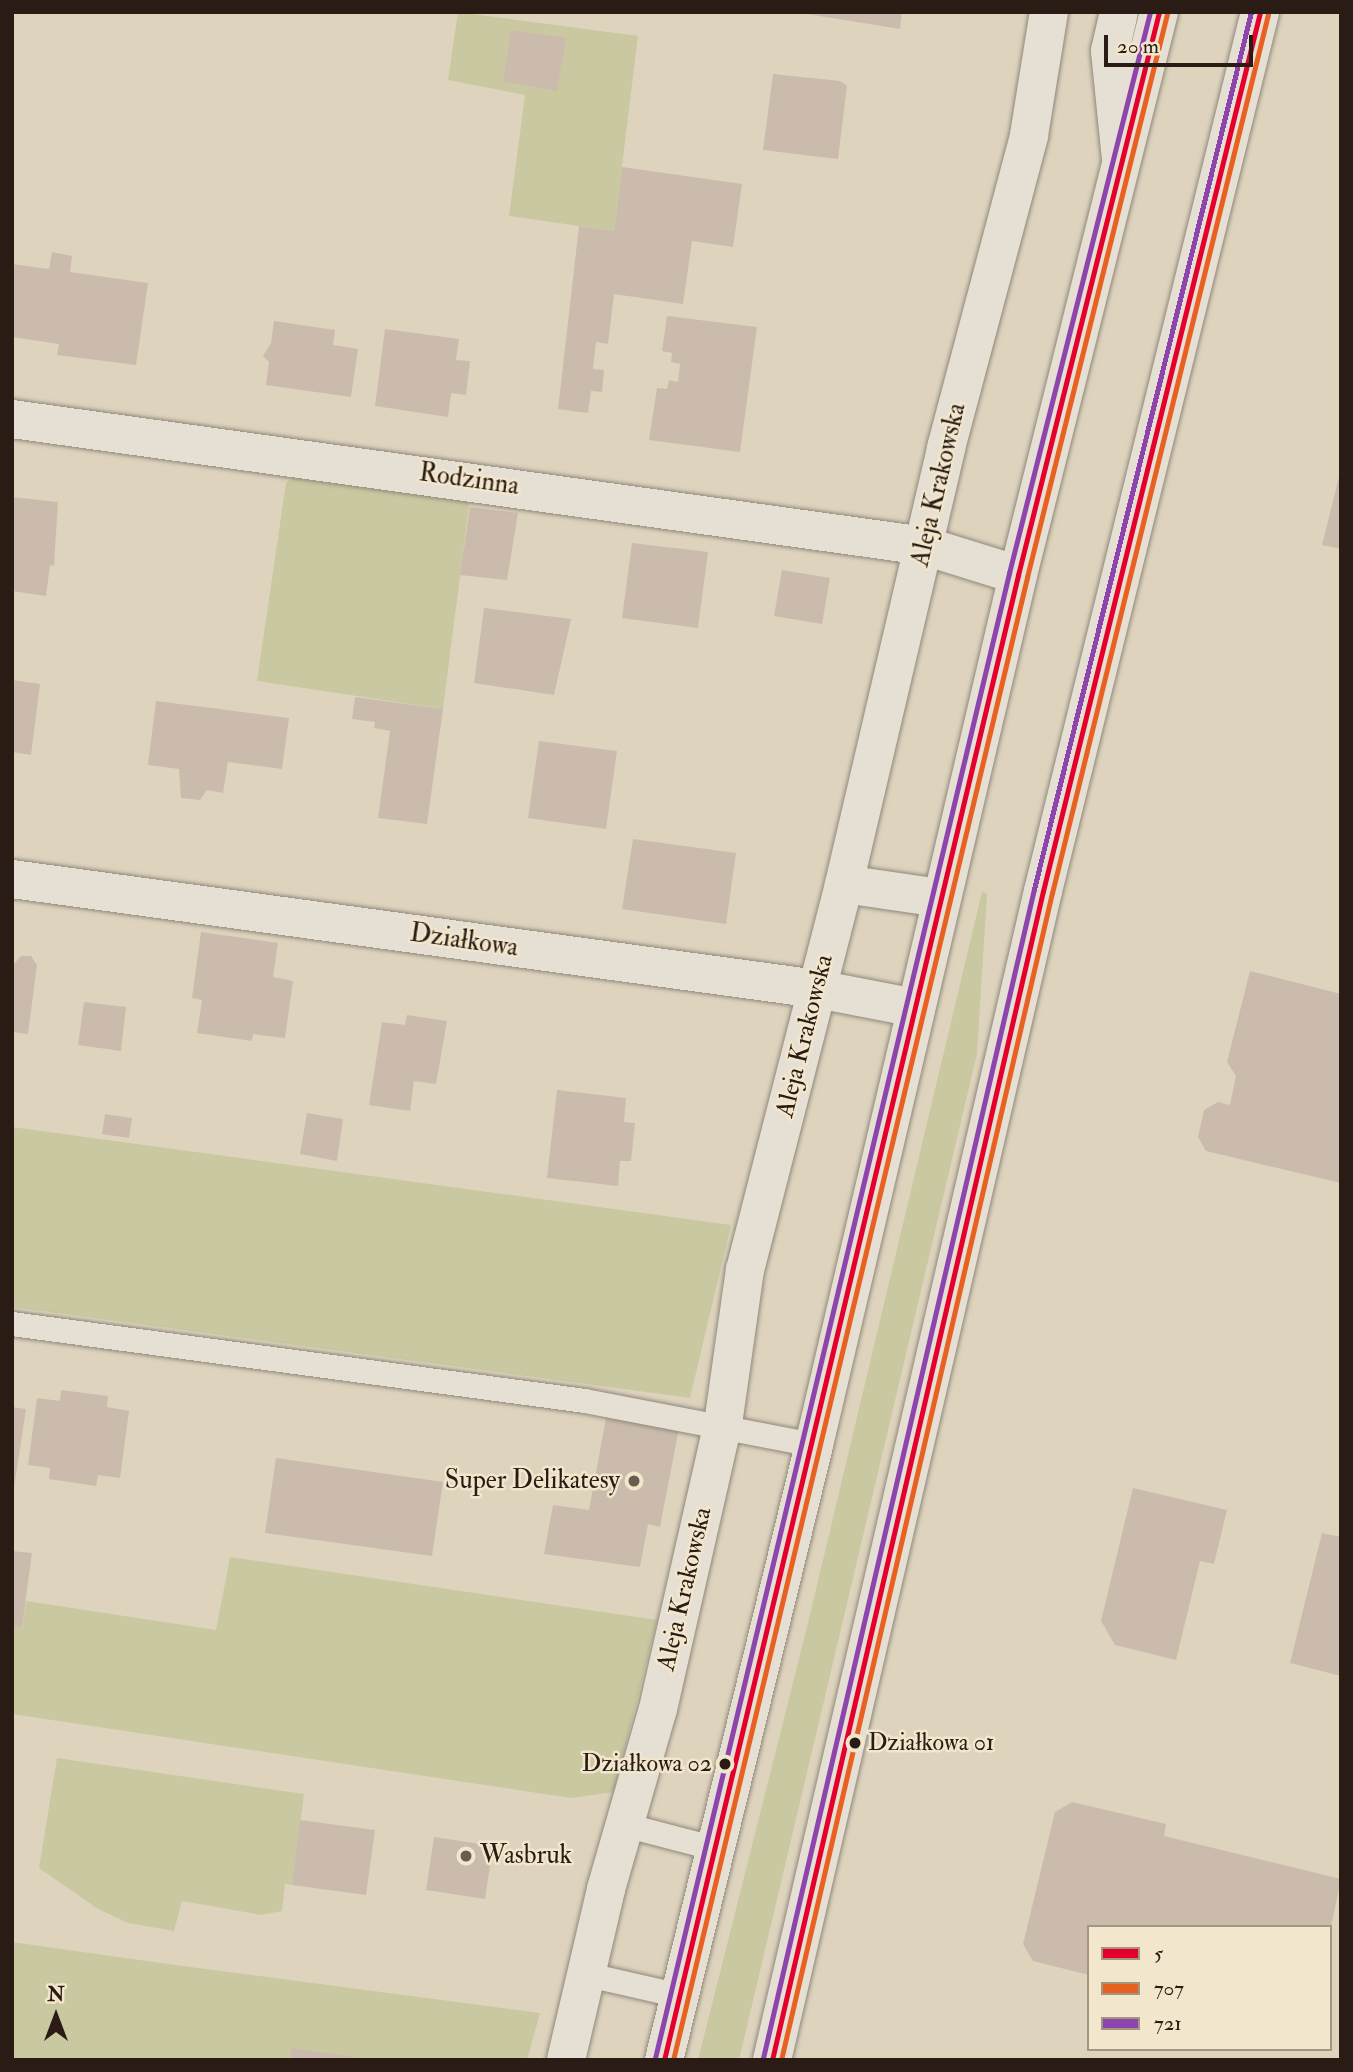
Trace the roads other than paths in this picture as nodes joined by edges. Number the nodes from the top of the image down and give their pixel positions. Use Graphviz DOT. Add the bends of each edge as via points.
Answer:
graph roads {
  1 [pos="1049,12"];
  2 [pos="1119,12"];
  3 [pos="1159,12"];
  4 [pos="1260,12"];
  5 [pos="1122,163"];
  6 [pos="12,419"];
  7 [pos="925,546"];
  8 [pos="1018,575"];
  9 [pos="12,879"];
  10 [pos="844,884"];
  11 [pos="940,898"];
  12 [pos="817,989"];
  13 [pos="916,1008"];
  14 [pos="12,1324"];
  15 [pos="723,1424"];
  16 [pos="814,1445"];
  17 [pos="624,1825"];
  18 [pos="716,1849"];
  19 [pos="584,1974"];
  20 [pos="681,1996"];
  21 [pos="566,2060"];
  22 [pos="664,2060"];
  23 [pos="772,2060"];
  1 -- 7 [label="street, Aleja Krakowska" via="1028,135 946,447"];
  2 -- 5 [label="street" via="1110,51"];
  3 -- 5 [label="street"];
  4 -- 23 [label="street" via="1043,891"];
  5 -- 8 [label="street"];
  6 -- 7 [label="street, Rodzinna"];
  7 -- 8 [label="street, Rodzinna"];
  7 -- 10 [label="street, Aleja Krakowska"];
  8 -- 11 [label="street"];
  9 -- 12 [label="street, Działkowa"];
  10 -- 11 [label="street"];
  10 -- 12 [label="street, Aleja Krakowska"];
  11 -- 13 [label="street"];
  12 -- 13 [label="street, Działkowa"];
  12 -- 15 [label="street, Aleja Krakowska" via="745,1270"];
  13 -- 16 [label="street"];
  14 -- 15 [label="lane"];
  15 -- 16 [label="lane"];
  15 -- 17 [label="street, Aleja Krakowska" via="658,1709"];
  16 -- 18 [label="street"];
  17 -- 18 [label="lane"];
  17 -- 19 [label="street, Aleja Krakowska"];
  18 -- 20 [label="street"];
  19 -- 20 [label="lane"];
  19 -- 21 [label="street, Aleja Krakowska"];
  20 -- 22 [label="street"];
}
